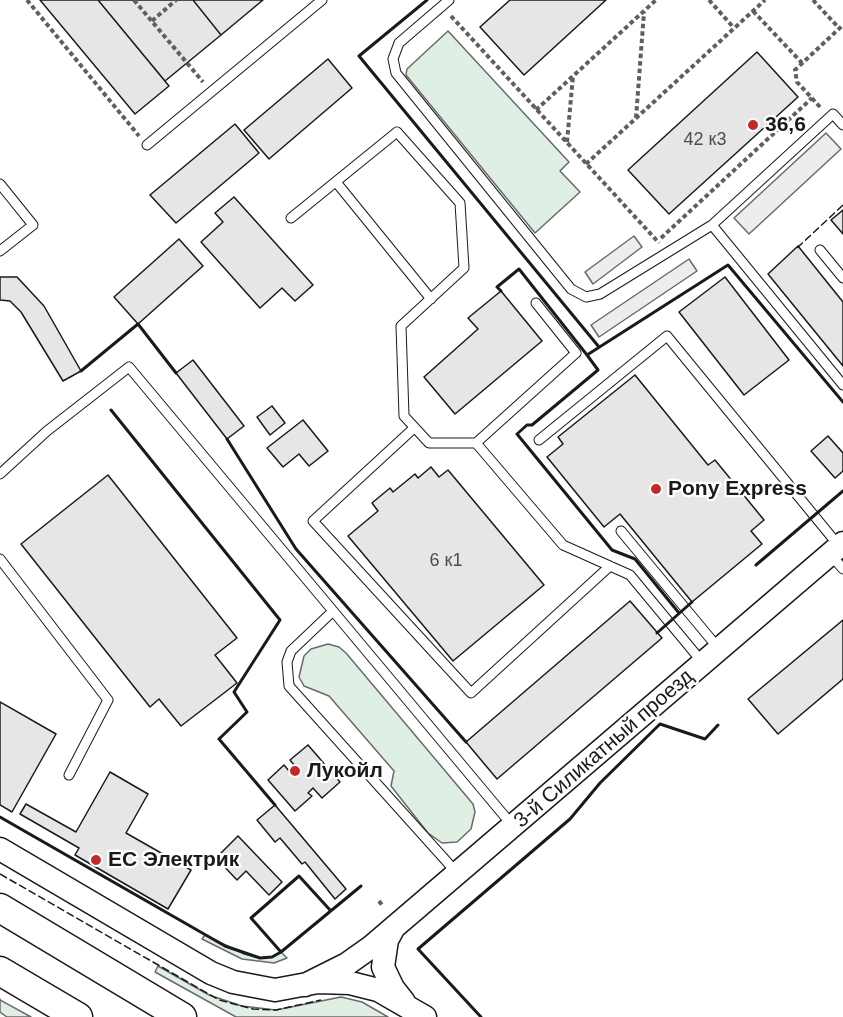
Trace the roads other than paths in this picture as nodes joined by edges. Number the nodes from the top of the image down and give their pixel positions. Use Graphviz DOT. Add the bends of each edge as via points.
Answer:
graph roads {
  1 [pos="322,0"];
  2 [pos="445,3"];
  3 [pos="843,125"];
  4 [pos="147,145"];
  5 [pos="336,182"];
  6 [pos="0,184"];
  7 [pos="291,218"];
  8 [pos="712,225"];
  9 [pos="820,250"];
  10 [pos="0,251"];
  11 [pos="843,278"];
  12 [pos="431,299"];
  13 [pos="536,303"];
  14 [pos="843,385"];
  15 [pos="414,428"];
  16 [pos="539,440"];
  17 [pos="476,443"];
  18 [pos="0,474"];
  19 [pos="621,531"];
  20 [pos="840,552"];
  21 [pos="0,559"];
  22 [pos="610,566"];
  23 [pos="332,612"];
  24 [pos="711,656"];
  25 [pos="69,775"];
  26 [pos="513,827"];
  27 [pos="0,849"];
  28 [pos="457,873"];
  29 [pos="0,908"];
  30 [pos="397,923"];
  31 [pos="0,971"];
  32 [pos="305,985"];
  33 [pos="143,993"];
  34 [pos="417,1012"];
  35 [pos="78,1017"];
  36 [pos="182,1017"];
  37 [pos="190,1017"];
  1 -- 4 [label="lane"];
  2 -- 8 [label="lane" via="399,43 393,59 396,73 571,289 581,296 593,297"];
  3 -- 8 [label="lane" via="833,114"];
  5 -- 7 [label="lane"];
  5 -- 12 [label="lane"];
  5 -- 12 [label="lane" via="397,132 460,203 464,268"];
  6 -- 10 [label="lane" via="33,225"];
  8 -- 14 [label="lane"];
  9 -- 11 [label="lane"];
  12 -- 15 [label="lane" via="401,326 404,416"];
  13 -- 17 [label="lane" via="576,353"];
  15 -- 17 [label="lane" via="429,443"];
  15 -- 22 [label="lane" via="313,520 471,693"];
  16 -- 20 [label="lane" via="667,336"];
  17 -- 22 [label="lane" via="562,545"];
  18 -- 23 [label="lane" via="47,431 129,367"];
  19 -- 24 [label="lane"];
  20 -- 24 [label="street, 3-й Силикатный проезд"];
  21 -- 25 [label="lane" via="108,700"];
  22 -- 24 [label="lane" via="630,574"];
  23 -- 26 [label="lane"];
  23 -- 28 [label="lane" via="291,651 287,662 289,686"];
  24 -- 26 [label="street, 3-й Силикатный проезд"];
  26 -- 28 [label="street, 3-й Силикатный проезд"];
  27 -- 32 [label="street" via="211,973 256,988 275,990"];
  28 -- 30 [label="street, 3-й Силикатный проезд"];
  29 -- 33 [label="main road"];
  30 -- 32 [label="street, 3-й Силикатный проезд" via="363,953"];
  30 -- 34 [label="street" via="387,940 383,967 393,988"];
  31 -- 35 [label="main road"];
  32 -- 34 [label="street" via="333,981 365,986"];
  33 -- 36 [label="main road"];
  33 -- 37 [label="street"];
}
